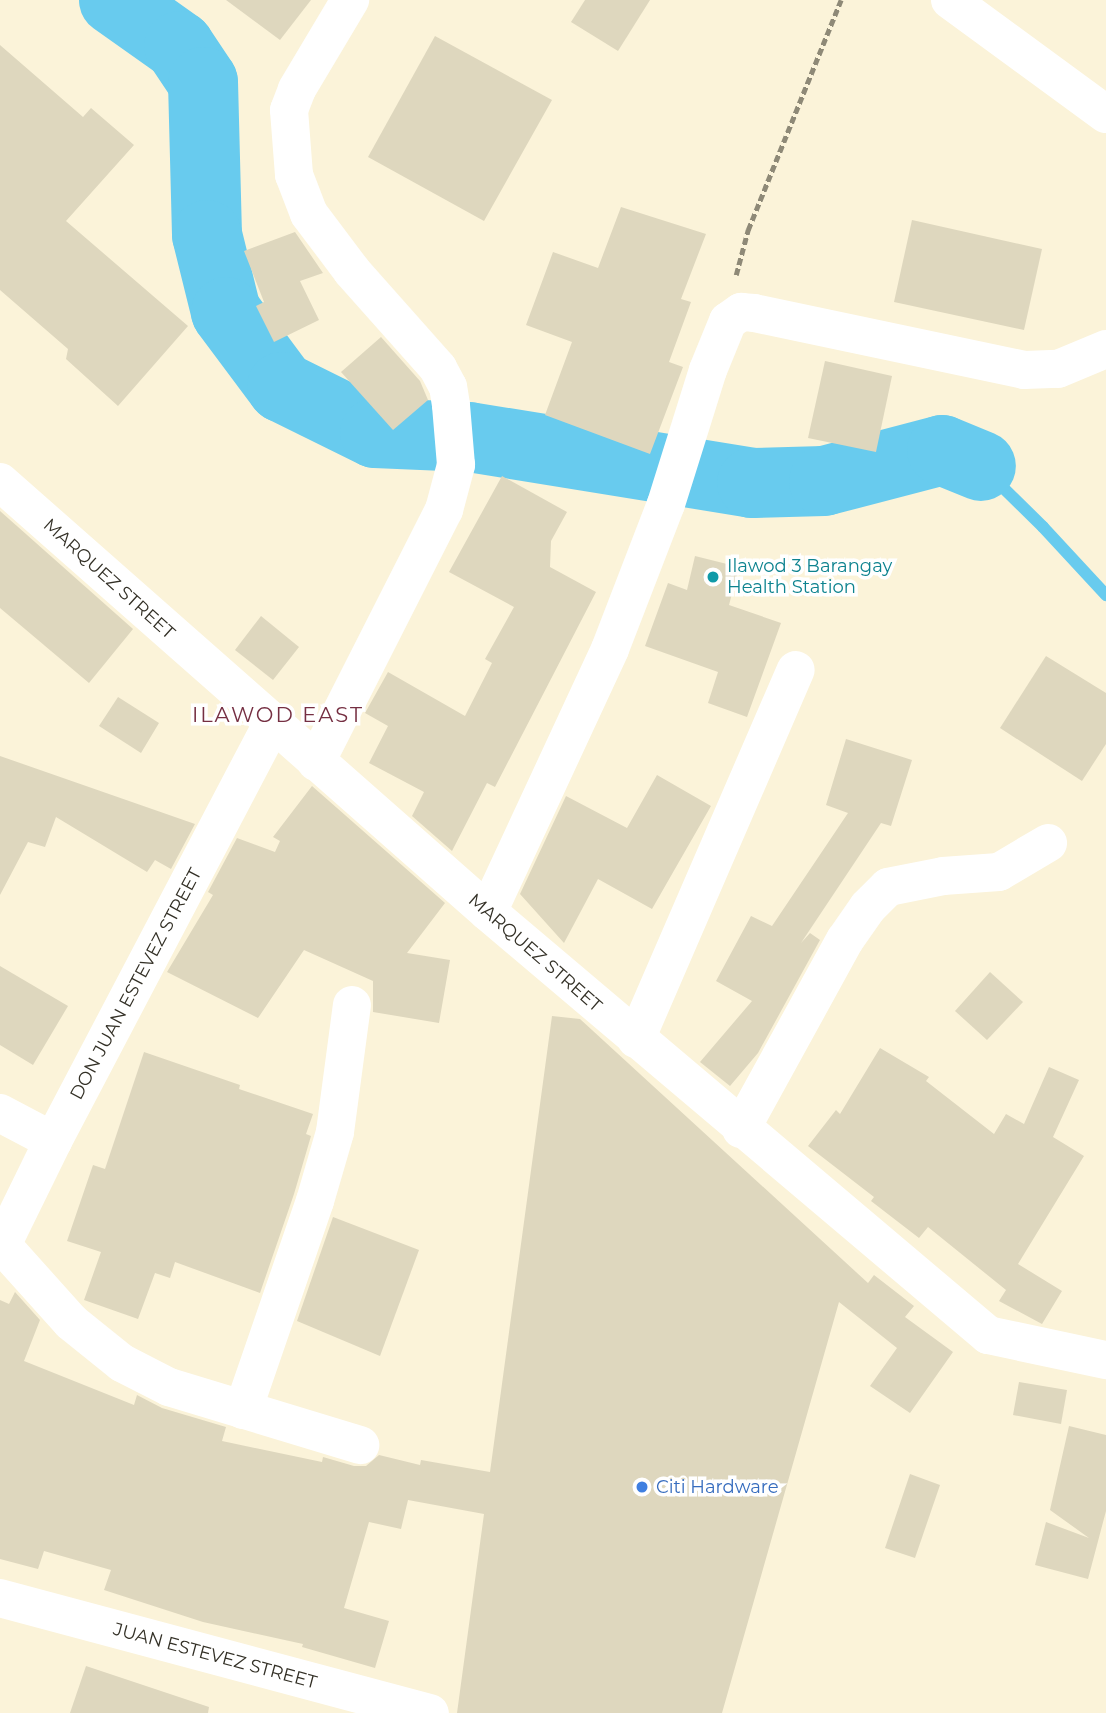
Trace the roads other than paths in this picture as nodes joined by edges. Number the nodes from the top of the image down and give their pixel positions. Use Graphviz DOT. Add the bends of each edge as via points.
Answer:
graph roads {
  1 [pos="350,0"];
  2 [pos="950,0"];
  3 [pos="1106,114"];
  4 [pos="1106,349"];
  5 [pos="0,482"];
  6 [pos="796,670"];
  7 [pos="272,724"];
  8 [pos="316,762"];
  9 [pos="1048,843"];
  10 [pos="488,912"];
  11 [pos="352,1005"];
  12 [pos="636,1039"];
  13 [pos="0,1113"];
  14 [pos="741,1129"];
  15 [pos="53,1141"];
  16 [pos="1,1245"];
  17 [pos="1106,1360"];
  18 [pos="243,1410"];
  19 [pos="360,1445"];
  20 [pos="0,1598"];
  21 [pos="430,1713"];
  1 -- 8 [label="street" via="289,110 294,175 309,214 352,271 438,368 448,387 456,464 444,510"];
  2 -- 3 [label="street"];
  4 -- 10 [label="street" via="1058,369 1024,370 754,313 741,312 728,321 666,504 610,649"];
  5 -- 7 [label="street, MARQUEZ STREET"];
  6 -- 12 [label="street"];
  7 -- 8 [label="street, MARQUEZ STREET"];
  7 -- 15 [label="street, DON JUAN ESTEVEZ STREET"];
  8 -- 10 [label="street, MARQUEZ STREET"];
  9 -- 14 [label="street" via="999,872 943,876 888,887 845,940"];
  10 -- 12 [label="street, MARQUEZ STREET"];
  11 -- 18 [label="street" via="335,1132"];
  12 -- 14 [label="street, MARQUEZ STREET"];
  13 -- 15 [label="street"];
  14 -- 17 [label="street, MARQUEZ STREET" via="988,1335"];
  15 -- 16 [label="street, DON JUAN ESTEVEZ STREET"];
  16 -- 18 [label="street, DON JUAN ESTEVEZ STREET" via="71,1322 122,1363 169,1387"];
  18 -- 19 [label="street, DON JUAN ESTEVEZ STREET"];
  20 -- 21 [label="street, JUAN ESTEVEZ STREET"];
}
